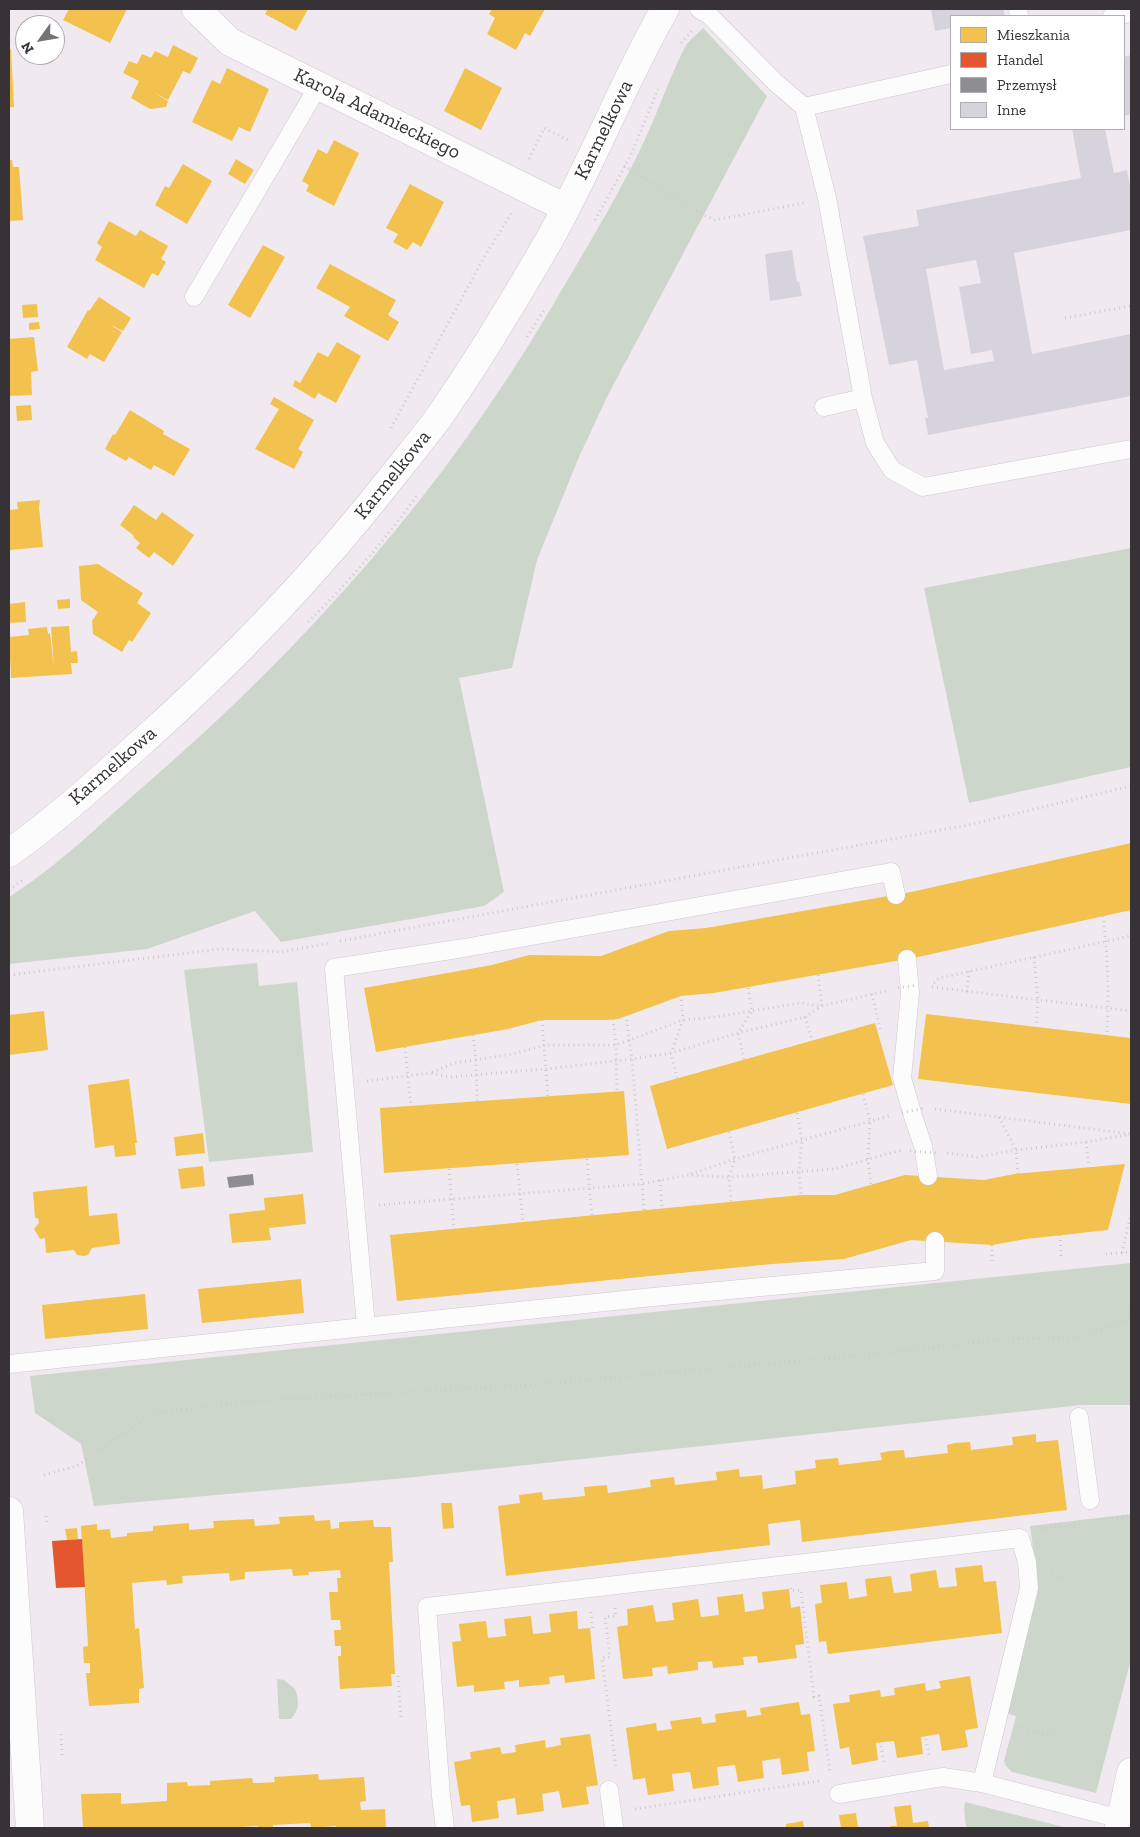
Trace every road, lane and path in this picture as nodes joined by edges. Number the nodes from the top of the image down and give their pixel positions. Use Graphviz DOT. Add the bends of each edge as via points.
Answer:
graph roads {
  1 [pos="196,9"];
  2 [pos="665,9"];
  3 [pos="700,9"];
  4 [pos="1131,13"];
  5 [pos="1118,15"];
  6 [pos="950,74"];
  7 [pos="319,85"];
  8 [pos="804,107"];
  9 [pos="571,142"];
  10 [pos="620,164"];
  11 [pos="526,165"];
  12 [pos="827,198"];
  13 [pos="516,206"];
  14 [pos="566,208"];
  15 [pos="194,297"];
  16 [pos="1131,306"];
  17 [pos="1065,318"];
  18 [pos="863,398"];
  19 [pos="824,407"];
  20 [pos="388,435"];
  21 [pos="1131,449"];
  22 [pos="1131,786"];
  23 [pos="9,853"];
  24 [pos="896,894"];
  25 [pos="1102,916"];
  26 [pos="1131,936"];
  27 [pos="1106,942"];
  28 [pos="1034,957"];
  29 [pos="907,959"];
  30 [pos="969,971"];
  31 [pos="818,974"];
  32 [pos="9,975"];
  33 [pos="924,986"];
  34 [pos="748,987"];
  35 [pos="967,992"];
  36 [pos="872,994"];
  37 [pos="681,996"];
  38 [pos="1038,1000"];
  39 [pos="822,1006"];
  40 [pos="1108,1008"];
  41 [pos="752,1011"];
  42 [pos="1131,1011"];
  43 [pos="626,1015"];
  44 [pos="805,1017"];
  45 [pos="613,1019"];
  46 [pos="542,1020"];
  47 [pos="683,1020"];
  48 [pos="878,1022"];
  49 [pos="1036,1027"];
  50 [pos="738,1033"];
  51 [pos="473,1035"];
  52 [pos="1107,1035"];
  53 [pos="630,1040"];
  54 [pos="812,1040"];
  55 [pos="545,1045"];
  56 [pos="616,1045"];
  57 [pos="405,1047"];
  58 [pos="671,1053"];
  59 [pos="744,1059"];
  60 [pos="476,1060"];
  61 [pos="632,1060"];
  62 [pos="616,1061"];
  63 [pos="545,1069"];
  64 [pos="430,1073"];
  65 [pos="477,1075"];
  66 [pos="408,1076"];
  67 [pos="678,1078"];
  68 [pos="344,1084"];
  69 [pos="617,1091"];
  70 [pos="863,1094"];
  71 [pos="548,1096"];
  72 [pos="477,1101"];
  73 [pos="411,1106"];
  74 [pos="797,1113"];
  75 [pos="999,1118"];
  76 [pos="870,1121"];
  77 [pos="729,1132"];
  78 [pos="1131,1134"];
  79 [pos="802,1140"];
  80 [pos="1086,1142"];
  81 [pos="1016,1150"];
  82 [pos="587,1159"];
  83 [pos="735,1159"];
  84 [pos="868,1159"];
  85 [pos="517,1164"];
  86 [pos="1089,1167"];
  87 [pos="449,1169"];
  88 [pos="799,1171"];
  89 [pos="1018,1174"];
  90 [pos="688,1175"];
  91 [pos="928,1176"];
  92 [pos="729,1178"];
  93 [pos="660,1180"];
  94 [pos="641,1184"];
  95 [pos="870,1185"];
  96 [pos="589,1187"];
  97 [pos="519,1193"];
  98 [pos="801,1195"];
  99 [pos="451,1198"];
  100 [pos="731,1202"];
  101 [pos="356,1208"];
  102 [pos="662,1208"];
  103 [pos="644,1210"];
  104 [pos="1131,1213"];
  105 [pos="592,1216"];
  106 [pos="523,1222"];
  107 [pos="454,1229"];
  108 [pos="1060,1235"];
  109 [pos="935,1242"];
  110 [pos="992,1245"];
  111 [pos="1131,1252"];
  112 [pos="1122,1253"];
  113 [pos="1106,1254"];
  114 [pos="1061,1256"];
  115 [pos="992,1264"];
  116 [pos="1131,1311"];
  117 [pos="366,1326"];
  118 [pos="9,1364"];
  119 [pos="1079,1417"];
  120 [pos="44,1475"];
  121 [pos="1090,1500"];
  122 [pos="9,1511"];
  123 [pos="46,1516"];
  124 [pos="1131,1516"];
  125 [pos="1095,1521"];
  126 [pos="1086,1522"];
  127 [pos="47,1524"];
  128 [pos="1020,1538"];
  129 [pos="788,1564"];
  130 [pos="612,1585"];
  131 [pos="593,1624"];
  132 [pos="593,1631"];
  133 [pos="398,1676"];
  134 [pos="401,1720"];
  135 [pos="1052,1724"];
  136 [pos="1010,1725"];
  137 [pos="61,1734"];
  138 [pos="926,1739"];
  139 [pos="881,1746"];
  140 [pos="62,1754"];
  141 [pos="930,1763"];
  142 [pos="885,1771"];
  143 [pos="1131,1772"];
  144 [pos="822,1781"];
  145 [pos="613,1783"];
  146 [pos="982,1783"];
  147 [pos="835,1787"];
  148 [pos="632,1810"];
  149 [pos="1120,1824"];
  150 [pos="614,1827"];
  151 [pos="30,1828"];
  152 [pos="445,1828"];
  1 -- 7 [label="street, Karola Adamieckiego" via="230,42"];
  2 -- 14 [label="street, Karmelkowa"];
  3 -- 8 [label="lane"];
  4 -- 5 [label="lane"];
  6 -- 8 [label="lane"];
  7 -- 14 [label="street, Karola Adamieckiego"];
  7 -- 15 [label="lane"];
  8 -- 12 [label="lane"];
  9 -- 11 [label="path" via="544,128"];
  10 -- 12 [label="path" via="714,220"];
  12 -- 18 [label="lane"];
  13 -- 20 [label="path" via="486,254"];
  14 -- 23 [label="street, Karmelkowa" via="502,320 439,418 370,506 295,593 165,722"];
  16 -- 17 [label="path"];
  18 -- 19 [label="lane"];
  18 -- 21 [label="lane" via="875,443 892,470 923,487"];
  22 -- 32 [label="path" via="968,825 282,952 220,949"];
  24 -- 68 [label="lane" via="892,872 334,968"];
  25 -- 27 [label="path"];
  26 -- 27 [label="path"];
  27 -- 28 [label="path"];
  27 -- 40 [label="path"];
  28 -- 30 [label="path"];
  28 -- 38 [label="path"];
  29 -- 91 [label="lane" via="910,993 902,1078 923,1146"];
  30 -- 35 [label="path"];
  30 -- 35 [label="path" via="939,978 930,986"];
  31 -- 39 [label="path"];
  33 -- 36 [label="path, bridge"];
  34 -- 41 [label="path"];
  35 -- 38 [label="path"];
  36 -- 39 [label="path"];
  36 -- 48 [label="path"];
  37 -- 47 [label="path"];
  38 -- 40 [label="path"];
  38 -- 49 [label="path"];
  39 -- 41 [label="path" via="800,1003"];
  39 -- 44 [label="path"];
  40 -- 42 [label="path"];
  40 -- 52 [label="path"];
  41 -- 47 [label="path"];
  41 -- 50 [label="path"];
  43 -- 53 [label="path"];
  44 -- 50 [label="path"];
  44 -- 54 [label="path"];
  45 -- 56 [label="path"];
  46 -- 55 [label="path"];
  47 -- 53 [label="path"];
  47 -- 58 [label="path"];
  50 -- 58 [label="path"];
  50 -- 59 [label="path"];
  51 -- 60 [label="path"];
  53 -- 56 [label="path"];
  53 -- 61 [label="path"];
  55 -- 56 [label="path"];
  55 -- 60 [label="path"];
  55 -- 63 [label="path"];
  56 -- 62 [label="path"];
  57 -- 66 [label="path"];
  58 -- 61 [label="path"];
  58 -- 67 [label="path"];
  60 -- 64 [label="path" via="455,1063"];
  60 -- 65 [label="path"];
  61 -- 62 [label="path"];
  61 -- 94 [label="path"];
  62 -- 63 [label="path"];
  62 -- 69 [label="path"];
  63 -- 65 [label="path"];
  63 -- 71 [label="path"];
  64 -- 65 [label="path" via="450,1077"];
  64 -- 66 [label="path"];
  65 -- 72 [label="path"];
  66 -- 68 [label="path"];
  66 -- 73 [label="path"];
  68 -- 101 [label="lane"];
  70 -- 76 [label="path"];
  74 -- 79 [label="path"];
  75 -- 76 [label="path, bridge" via="924,1108"];
  75 -- 78 [label="path"];
  75 -- 81 [label="path"];
  76 -- 79 [label="path"];
  76 -- 84 [label="path"];
  77 -- 83 [label="path"];
  78 -- 80 [label="path"];
  79 -- 83 [label="path"];
  79 -- 88 [label="path"];
  80 -- 81 [label="path"];
  80 -- 86 [label="path"];
  81 -- 84 [label="path, bridge" via="977,1157 904,1149"];
  81 -- 89 [label="path"];
  82 -- 96 [label="path"];
  83 -- 90 [label="path"];
  83 -- 92 [label="path"];
  84 -- 88 [label="path" via="834,1169"];
  84 -- 95 [label="path"];
  85 -- 97 [label="path"];
  87 -- 99 [label="path"];
  88 -- 92 [label="path"];
  88 -- 98 [label="path"];
  90 -- 92 [label="path"];
  90 -- 93 [label="path"];
  92 -- 100 [label="path"];
  93 -- 94 [label="path"];
  93 -- 102 [label="path"];
  94 -- 96 [label="path"];
  94 -- 103 [label="path"];
  96 -- 97 [label="path"];
  96 -- 105 [label="path"];
  97 -- 99 [label="path"];
  97 -- 106 [label="path"];
  99 -- 101 [label="path"];
  99 -- 107 [label="path"];
  101 -- 117 [label="lane"];
  104 -- 112 [label="path"];
  108 -- 114 [label="path"];
  109 -- 117 [label="lane" via="935,1271"];
  110 -- 115 [label="path"];
  111 -- 112 [label="path"];
  112 -- 113 [label="path"];
  116 -- 120 [label="path" via="1125,1320 1080,1338 1005,1339 541,1384 241,1402 151,1414 77,1466"];
  117 -- 118 [label="lane"];
  119 -- 121 [label="lane"];
  122 -- 151 [label="street"];
  123 -- 127 [label="path"];
  124 -- 125 [label="path"];
  126 -- 128 [label="path" via="1032,1530"];
  128 -- 129 [label="lane"];
  128 -- 146 [label="lane" via="1027,1562 1029,1588"];
  129 -- 130 [label="lane"];
  129 -- 147 [label="path" via="792,1591 801,1590 814,1697 819,1696"];
  130 -- 145 [label="path" via="616,1616 604,1618 610,1657 602,1658"];
  130 -- 152 [label="lane" via="427,1607"];
  131 -- 132 [label="path"];
  133 -- 134 [label="path"];
  135 -- 136 [label="path" via="1050,1735"];
  137 -- 140 [label="path"];
  138 -- 141 [label="path"];
  139 -- 142 [label="path"];
  143 -- 149 [label="street"];
  144 -- 148 [label="path"];
  145 -- 150 [label="lane"];
  146 -- 147 [label="lane" via="943,1777"];
  146 -- 149 [label="lane"];
}
